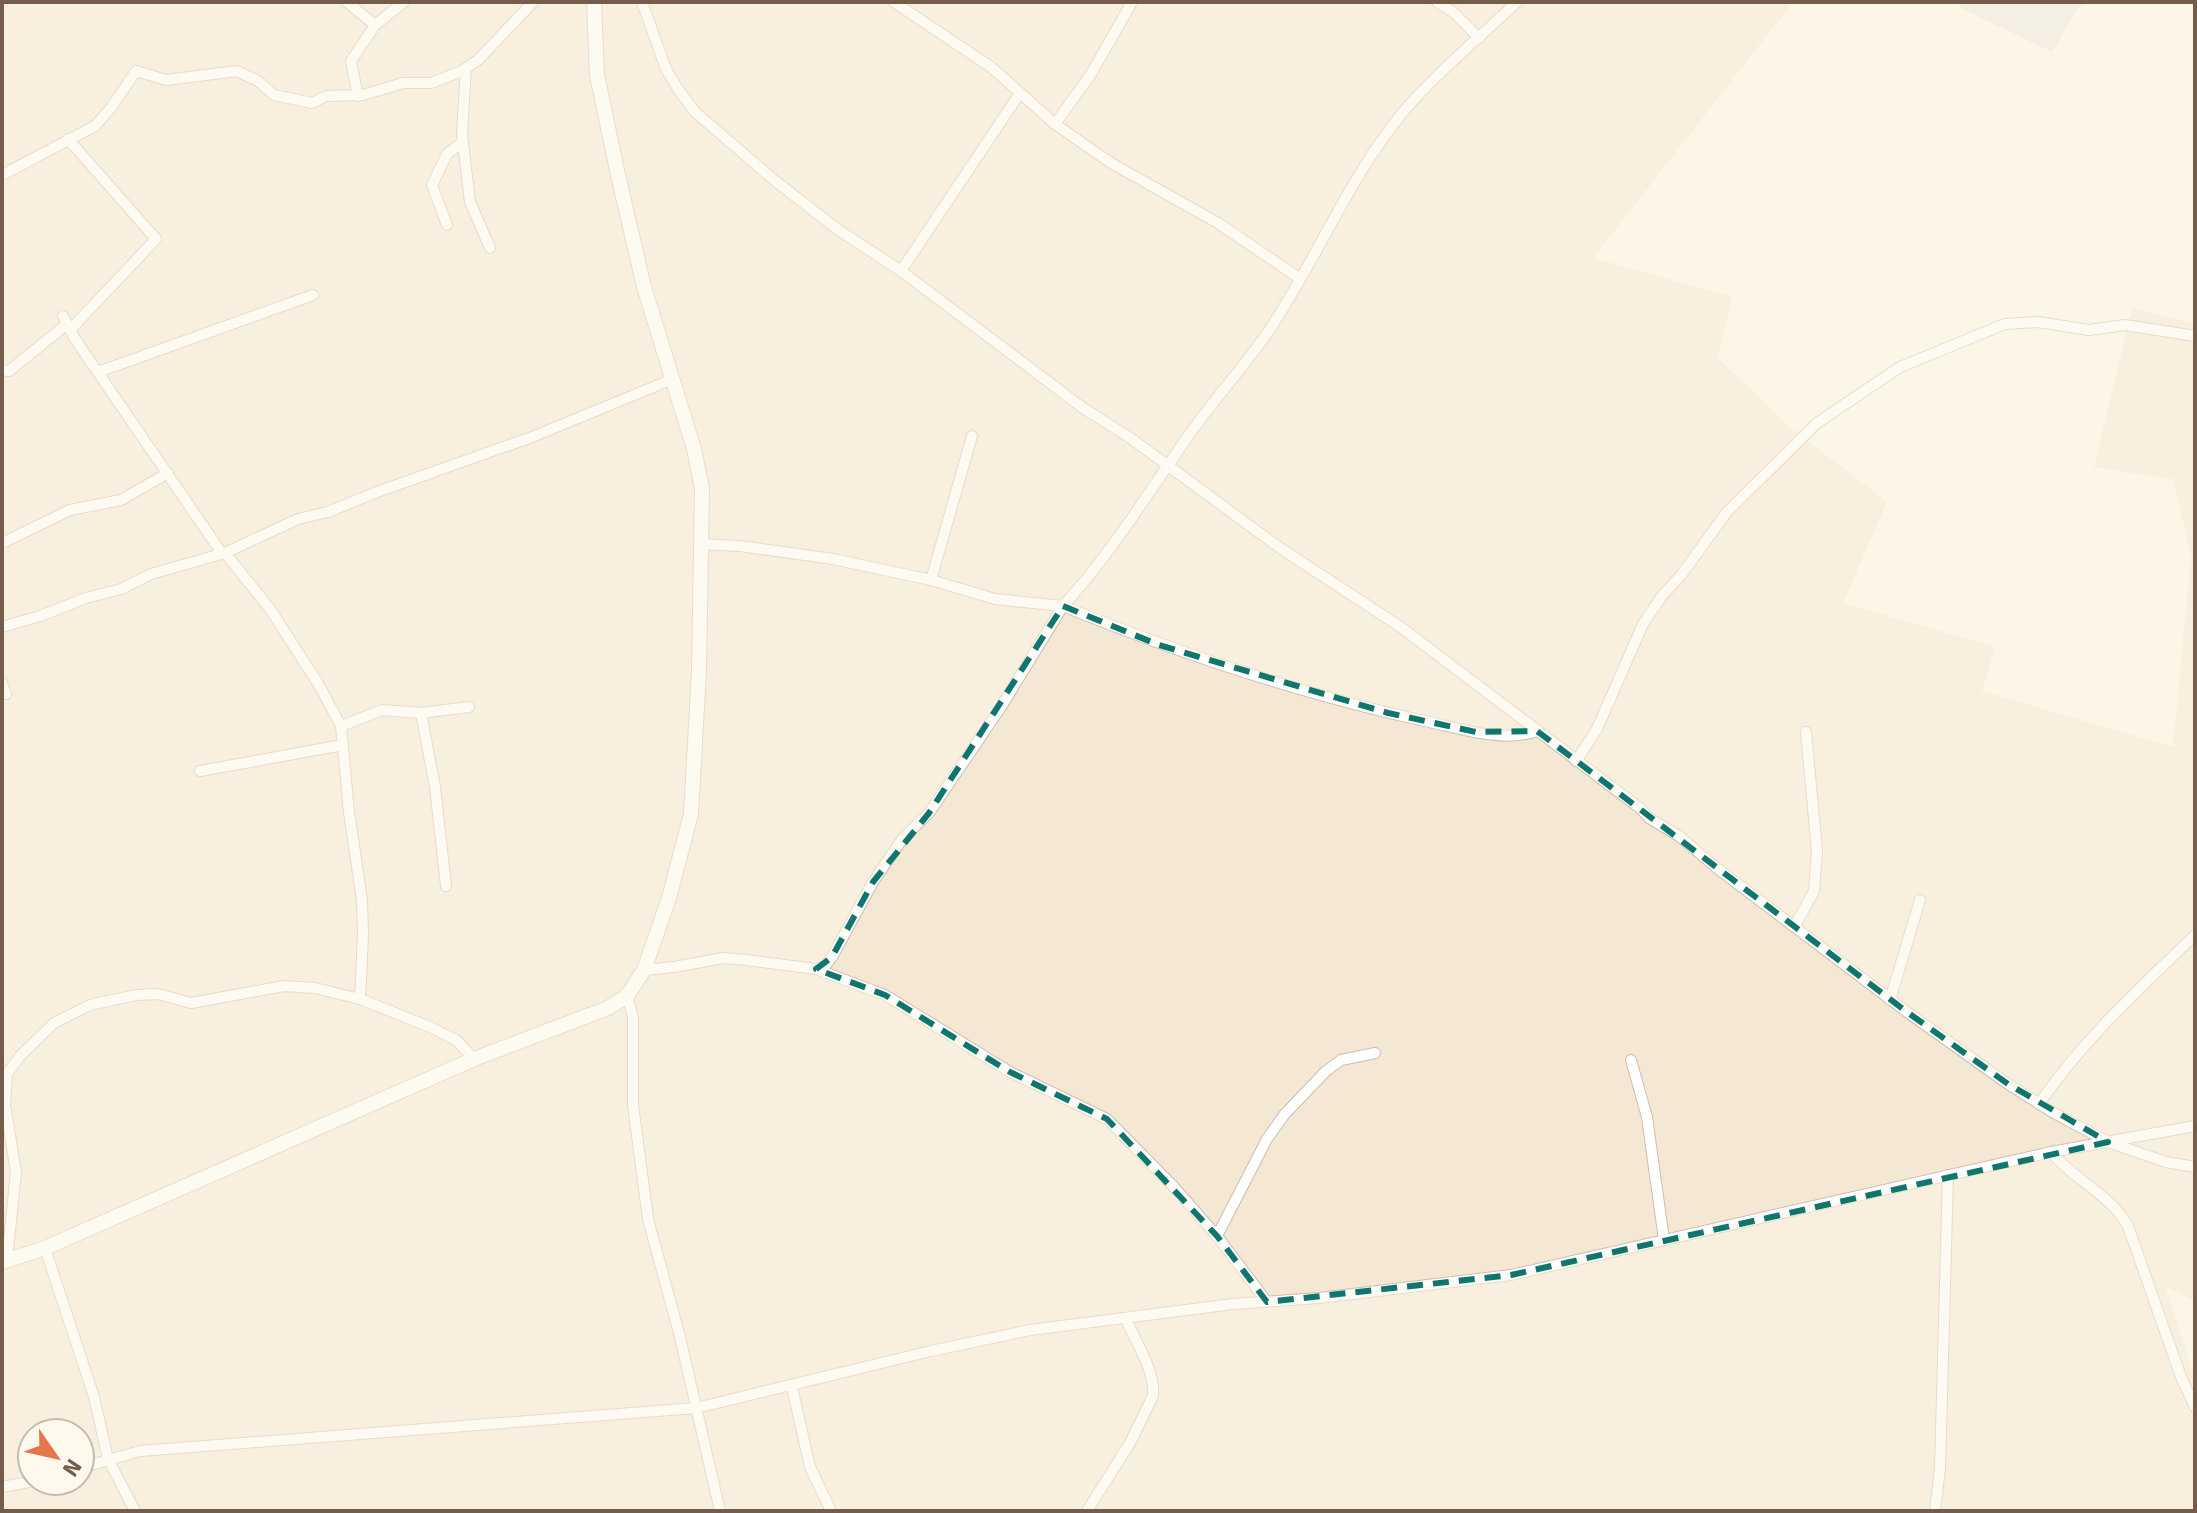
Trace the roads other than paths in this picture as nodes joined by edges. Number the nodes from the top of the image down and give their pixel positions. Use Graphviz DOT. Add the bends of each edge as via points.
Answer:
graph roads {
  1 [pos="347,2"];
  2 [pos="404,2"];
  3 [pos="533,2"];
  4 [pos="594,2"];
  5 [pos="642,2"];
  6 [pos="894,2"];
  7 [pos="1132,2"];
  8 [pos="1437,2"];
  9 [pos="1517,2"];
  10 [pos="375,25"];
  11 [pos="1479,38"];
  12 [pos="466,68"];
  13 [pos="1020,93"];
  14 [pos="358,96"];
  15 [pos="1055,124"];
  16 [pos="68,139"];
  17 [pos="463,142"];
  18 [pos="2,175"];
  19 [pos="447,225"];
  20 [pos="490,248"];
  21 [pos="901,271"];
  22 [pos="1299,278"];
  23 [pos="313,295"];
  24 [pos="67,323"];
  25 [pos="2195,336"];
  26 [pos="2,370"];
  27 [pos="98,372"];
  28 [pos="673,379"];
  29 [pos="972,436"];
  30 [pos="1168,467"];
  31 [pos="168,473"];
  32 [pos="2,543"];
  33 [pos="700,544"];
  34 [pos="223,552"];
  35 [pos="931,580"];
  36 [pos="1063,606"];
  37 [pos="2,627"];
  38 [pos="2,683"];
  39 [pos="6,694"];
  40 [pos="469,707"];
  41 [pos="421,713"];
  42 [pos="341,726"];
  43 [pos="1537,731"];
  44 [pos="1806,732"];
  45 [pos="343,745"];
  46 [pos="1576,761"];
  47 [pos="200,771"];
  48 [pos="446,886"];
  49 [pos="1920,900"];
  50 [pos="1795,926"];
  51 [pos="2195,935"];
  52 [pos="816,969"];
  53 [pos="644,970"];
  54 [pos="627,996"];
  55 [pos="360,999"];
  56 [pos="1890,1000"];
  57 [pos="1375,1053"];
  58 [pos="474,1059"];
  59 [pos="1631,1060"];
  60 [pos="2039,1104"];
  61 [pos="2195,1126"];
  62 [pos="2108,1142"];
  63 [pos="2051,1152"];
  64 [pos="2195,1167"];
  65 [pos="1948,1175"];
  66 [pos="1217,1236"];
  67 [pos="1664,1240"];
  68 [pos="45,1248"];
  69 [pos="5,1261"];
  70 [pos="1267,1302"];
  71 [pos="1126,1319"];
  72 [pos="792,1387"];
  73 [pos="2195,1407"];
  74 [pos="696,1408"];
  75 [pos="108,1459"];
  76 [pos="96,1463"];
  77 [pos="135,1511"];
  78 [pos="720,1511"];
  79 [pos="831,1511"];
  80 [pos="1087,1511"];
  81 [pos="1935,1511"];
  1 -- 10 [label="street"];
  2 -- 10 [label="street"];
  3 -- 12 [label="street"];
  4 -- 28 [label="street" via="597,75 644,287"];
  5 -- 21 [label="street" via="666,69 695,112 837,229"];
  6 -- 13 [label="street" via="991,67"];
  7 -- 15 [label="street"];
  8 -- 11 [label="street"];
  9 -- 11 [label="street"];
  10 -- 14 [label="street" via="351,61"];
  11 -- 22 [label="street" via="1394,124"];
  12 -- 14 [label="street" via="431,83 403,83"];
  12 -- 17 [label="street"];
  13 -- 15 [label="street"];
  13 -- 21 [label="street"];
  14 -- 16 [label="street" via="326,96 312,103 274,95 237,71 166,80 136,71 95,126"];
  15 -- 22 [label="street"];
  16 -- 18 [label="street"];
  16 -- 24 [label="street" via="156,239"];
  17 -- 19 [label="street" via="447,154 432,185"];
  17 -- 20 [label="street" via="470,202"];
  21 -- 30 [label="street"];
  22 -- 30 [label="street" via="1271,328"];
  23 -- 27 [label="street"];
  24 -- 26 [label="street" via="9,371"];
  24 -- 27 [label="street"];
  25 -- 46 [label="street" via="2125,325 2089,330 2038,322 2005,324 1900,367 1817,423 1727,512 1662,596"];
  27 -- 31 [label="street"];
  28 -- 33 [label="street" via="702,489"];
  28 -- 34 [label="street"];
  29 -- 35 [label="street"];
  30 -- 36 [label="street"];
  30 -- 43 [label="street" via="1402,628"];
  31 -- 32 [label="street" via="121,500 70,510"];
  31 -- 34 [label="street"];
  33 -- 35 [label="street" via="833,559"];
  33 -- 53 [label="street" via="691,814"];
  34 -- 37 [label="street"];
  34 -- 42 [label="street" via="270,609"];
  35 -- 36 [label="street" via="995,599"];
  36 -- 43 [label="street" via="1159,645 1362,706 1476,732 1513,736"];
  36 -- 52 [label="street" via="929,813 903,838 873,882 832,957"];
  38 -- 39 [label="street"];
  40 -- 41 [label="street"];
  41 -- 42 [label="street" via="382,710"];
  41 -- 48 [label="street"];
  42 -- 45 [label="street"];
  43 -- 46 [label="street"];
  44 -- 50 [label="street" via="1817,851 1814,891"];
  45 -- 47 [label="street"];
  45 -- 55 [label="street" via="362,900"];
  46 -- 50 [label="street"];
  49 -- 56 [label="street"];
  50 -- 56 [label="street"];
  51 -- 60 [label="street" via="2101,1025"];
  52 -- 53 [label="street" via="723,958"];
  52 -- 66 [label="street" via="885,995 1010,1072 1107,1119"];
  53 -- 54 [label="street"];
  54 -- 58 [label="street"];
  54 -- 74 [label="street" via="633,1017 633,1105 648,1219"];
  55 -- 58 [label="street" via="456,1040"];
  55 -- 69 [label="street" via="284,986 191,1003 158,994 136,995 90,1005 54,1023 7,1074 5,1105 16,1172"];
  56 -- 60 [label="street"];
  57 -- 66 [label="street" via="1341,1060 1284,1115"];
  58 -- 68 [label="street"];
  59 -- 67 [label="street" via="1647,1117"];
  60 -- 62 [label="street"];
  61 -- 62 [label="street"];
  62 -- 63 [label="street"];
  62 -- 64 [label="street"];
  63 -- 65 [label="street"];
  63 -- 73 [label="street" via="2120,1211"];
  65 -- 67 [label="street"];
  65 -- 81 [label="street"];
  66 -- 70 [label="street"];
  67 -- 70 [label="street" via="1511,1275"];
  68 -- 69 [label="street"];
  68 -- 75 [label="street" via="94,1397"];
  70 -- 71 [label="street"];
  71 -- 72 [label="street" via="1030,1330"];
  71 -- 80 [label="street" via="1153,1396"];
  72 -- 74 [label="street"];
  72 -- 79 [label="street" via="810,1467"];
  74 -- 75 [label="street" via="140,1451"];
  74 -- 78 [label="street"];
  75 -- 76 [label="street"];
  75 -- 77 [label="street"];
}
